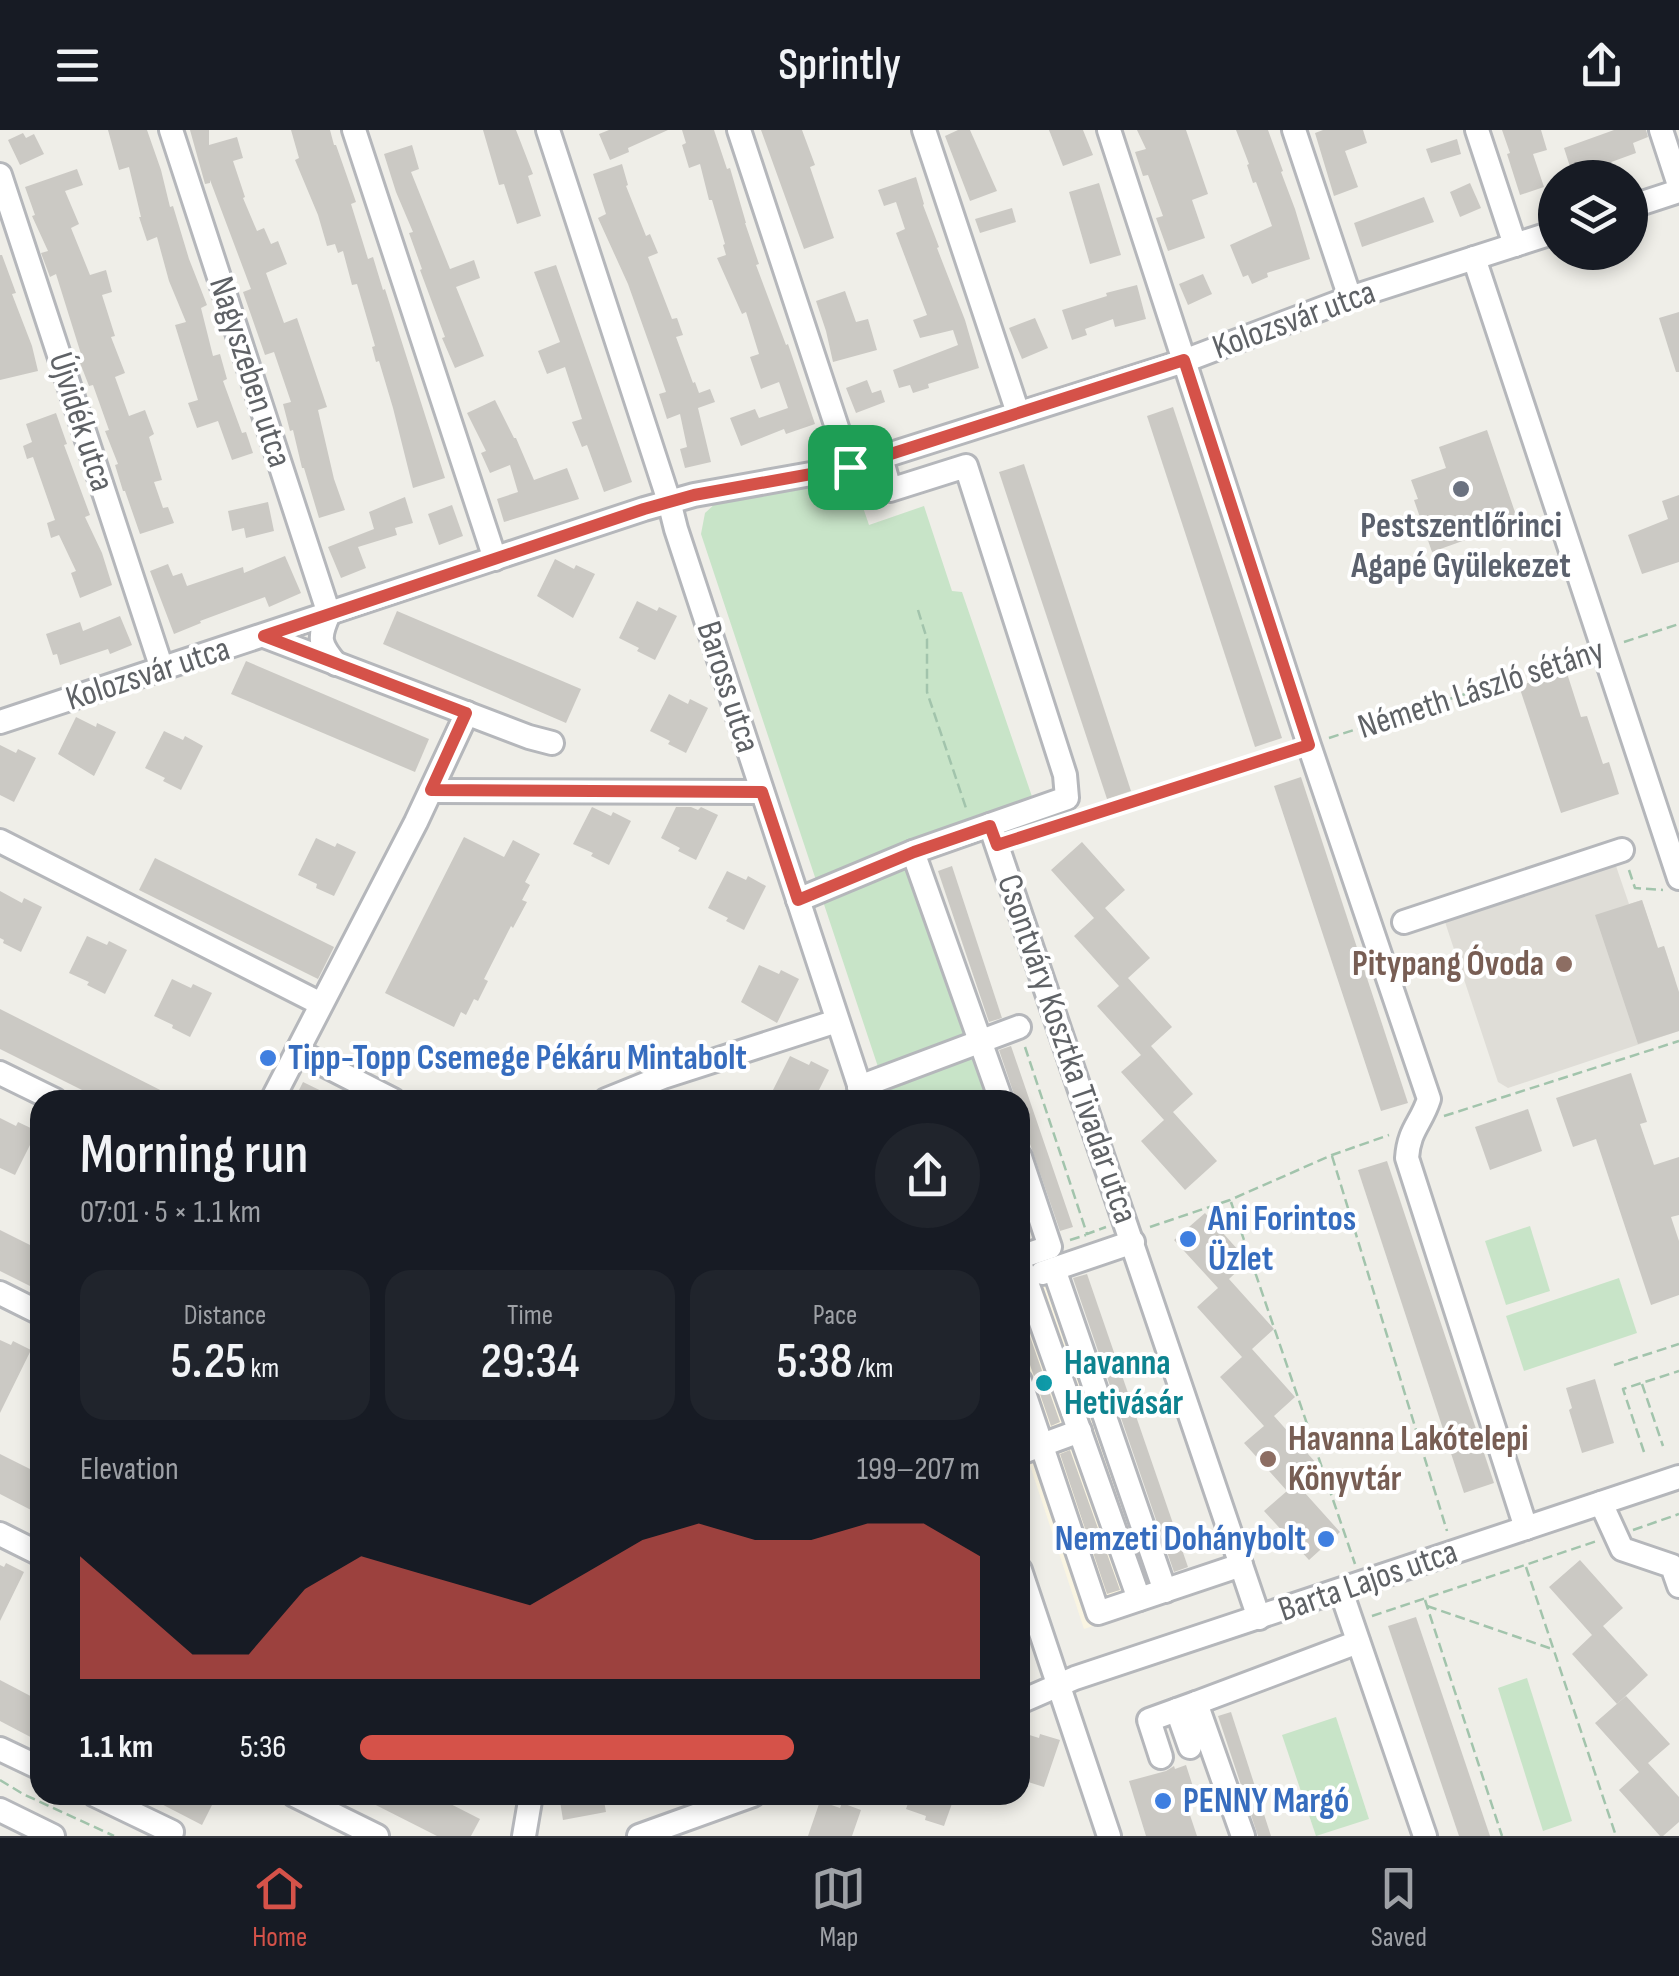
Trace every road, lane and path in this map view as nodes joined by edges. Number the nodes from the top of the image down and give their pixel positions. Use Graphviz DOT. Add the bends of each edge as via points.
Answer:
graph roads {
  1 [pos="171,130"];
  2 [pos="354,130"];
  3 [pos="548,130"];
  4 [pos="739,130"];
  5 [pos="924,130"];
  6 [pos="1109,130"];
  7 [pos="1294,130"];
  8 [pos="1477,130"];
  9 [pos="1661,130"];
  10 [pos="0,175"];
  11 [pos="1679,188"];
  12 [pos="1648,200"];
  13 [pos="1538,237"];
  14 [pos="1514,245"];
  15 [pos="1474,258"];
  16 [pos="1350,298"];
  17 [pos="1184,360"];
  18 [pos="1018,413"];
  19 [pos="882,457"];
  20 [pos="850,467"];
  21 [pos="669,502"];
  22 [pos="495,559"];
  23 [pos="918,610"];
  24 [pos="330,614"];
  25 [pos="1679,624"];
  26 [pos="264,636"];
  27 [pos="1604,648"];
  28 [pos="336,664"];
  29 [pos="162,668"];
  30 [pos="466,713"];
  31 [pos="0,722"];
  32 [pos="552,743"];
  33 [pos="1309,745"];
  34 [pos="431,790"];
  35 [pos="762,792"];
  36 [pos="994,835"];
  37 [pos="0,841"];
  38 [pos="1622,850"];
  39 [pos="914,852"];
  40 [pos="1672,884"];
  41 [pos="798,900"];
  42 [pos="1404,922"];
  43 [pos="321,1004"];
  44 [pos="837,1021"];
  45 [pos="1019,1027"];
  46 [pos="1679,1041"];
  47 [pos="982,1042"];
  48 [pos="297,1051"];
  49 [pos="0,1072"];
  50 [pos="35,1090"];
  51 [pos="277,1090"];
  52 [pos="373,1090"];
  53 [pos="631,1090"];
  54 [pos="861,1090"];
  55 [pos="871,1090"];
  56 [pos="998,1090"];
  57 [pos="1416,1126"];
  58 [pos="1332,1154"];
  59 [pos="1030,1189"];
  60 [pos="1230,1200"];
  61 [pos="1129,1232"];
  62 [pos="1052,1258"];
  63 [pos="1030,1267"];
  64 [pos="1030,1292"];
  65 [pos="0,1293"];
  66 [pos="30,1309"];
  67 [pos="1679,1344"];
  68 [pos="1614,1365"];
  69 [pos="1679,1370"];
  70 [pos="1642,1382"];
  71 [pos="1080,1431"];
  72 [pos="1663,1446"];
  73 [pos="1031,1449"];
  74 [pos="1644,1452"];
  75 [pos="1679,1478"];
  76 [pos="1601,1503"];
  77 [pos="1679,1514"];
  78 [pos="1526,1528"];
  79 [pos="0,1534"];
  80 [pos="1616,1535"];
  81 [pos="30,1549"];
  82 [pos="1454,1552"];
  83 [pos="1241,1565"];
  84 [pos="1526,1565"];
  85 [pos="1679,1586"];
  86 [pos="1351,1587"];
  87 [pos="1164,1591"];
  88 [pos="1139,1599"];
  89 [pos="1424,1599"];
  90 [pos="1030,1601"];
  91 [pos="1426,1606"];
  92 [pos="1259,1618"];
  93 [pos="1355,1633"];
  94 [pos="1554,1650"];
  95 [pos="1058,1686"];
  96 [pos="1030,1698"];
  97 [pos="1187,1706"];
  98 [pos="1190,1747"];
  99 [pos="0,1749"];
  100 [pos="1162,1756"];
  101 [pos="30,1763"];
  102 [pos="0,1780"];
  103 [pos="30,1797"];
  104 [pos="47,1805"];
  105 [pos="116,1805"];
  106 [pos="314,1805"];
  107 [pos="529,1805"];
  108 [pos="725,1805"];
  109 [pos="0,1810"];
  110 [pos="693,1816"];
  111 [pos="53,1836"];
  112 [pos="114,1836"];
  113 [pos="170,1836"];
  114 [pos="377,1836"];
  115 [pos="524,1836"];
  116 [pos="639,1836"];
  117 [pos="708,1836"];
  118 [pos="1108,1836"];
  119 [pos="1244,1836"];
  120 [pos="1425,1836"];
  121 [pos="1502,1836"];
  122 [pos="1616,1836"];
  1 -- 24 [label="street, Nagyszeben utca"];
  2 -- 22 [label="street"];
  3 -- 21 [label="street, Baross utca"];
  4 -- 20 [label="street"];
  5 -- 18 [label="street"];
  6 -- 17 [label="street"];
  7 -- 16 [label="street"];
  8 -- 14 [label="street"];
  9 -- 11 [label="street"];
  10 -- 29 [label="street, Újvidék utca"];
  11 -- 12 [label="street"];
  13 -- 14 [label="street, Kolozsvár utca"];
  14 -- 15 [label="street, Kolozsvár utca"];
  15 -- 16 [label="street, Kolozsvár utca"];
  15 -- 27 [label="street"];
  16 -- 17 [label="street, Kolozsvár utca"];
  17 -- 18 [label="street, Kolozsvár utca"];
  17 -- 33 [label="street"];
  18 -- 19 [label="street, Kolozsvár utca"];
  19 -- 20 [label="street, Kolozsvár utca"];
  19 -- 36 [label="street" via="890,490 966,466 1065,775 1067,798"];
  20 -- 21 [label="street, Kolozsvár utca"];
  21 -- 22 [label="street, Kolozsvár utca"];
  21 -- 35 [label="street, Baross utca"];
  22 -- 24 [label="street, Kolozsvár utca"];
  23 -- 36 [label="path" via="927,639 926,692 968,816"];
  24 -- 26 [label="street, Kolozsvár utca"];
  24 -- 28 [label="street, Nagyszeben utca" via="321,641"];
  25 -- 27 [label="path, Németh László sétány"];
  26 -- 28 [label="street"];
  26 -- 29 [label="street, Kolozsvár utca"];
  27 -- 33 [label="path, Németh László sétány"];
  27 -- 40 [label="street"];
  28 -- 30 [label="street"];
  29 -- 31 [label="street, Kolozsvár utca"];
  30 -- 32 [label="street"];
  30 -- 34 [label="street"];
  33 -- 36 [label="path, Németh László sétány"];
  33 -- 57 [label="street" via="1429,1099"];
  34 -- 35 [label="street"];
  34 -- 43 [label="street"];
  35 -- 41 [label="street, Baross utca"];
  36 -- 39 [label="street"];
  36 -- 61 [label="street, Csontváry Kosztka Tivadar utca"];
  37 -- 43 [label="street"];
  38 -- 40 [label="path" via="1635,888"];
  38 -- 42 [label="street"];
  39 -- 41 [label="street"];
  39 -- 47 [label="street"];
  41 -- 44 [label="street, Baross utca"];
  43 -- 48 [label="street"];
  44 -- 53 [label="street"];
  44 -- 54 [label="street, Baross utca"];
  45 -- 47 [label="street"];
  45 -- 61 [label="path" via="1087,1234"];
  46 -- 57 [label="path"];
  47 -- 55 [label="street"];
  47 -- 56 [label="street"];
  48 -- 51 [label="street"];
  48 -- 52 [label="street"];
  49 -- 50 [label="street"];
  57 -- 58 [label="path"];
  57 -- 78 [label="street" via="1408,1158"];
  58 -- 60 [label="path"];
  58 -- 82 [label="path"];
  59 -- 62 [label="street"];
  60 -- 61 [label="path"];
  60 -- 86 [label="path"];
  61 -- 62 [label="street"];
  61 -- 83 [label="street, Csontváry Kosztka Tivadar utca"];
  62 -- 63 [label="street"];
  62 -- 87 [label="street"];
  64 -- 71 [label="street"];
  65 -- 66 [label="street"];
  67 -- 68 [label="path"];
  69 -- 70 [label="path"];
  70 -- 72 [label="path"];
  70 -- 74 [label="path" via="1623,1389"];
  71 -- 73 [label="street"];
  71 -- 88 [label="street"];
  73 -- 88 [label="street" via="1098,1614"];
  75 -- 76 [label="street, Barta Lajos utca"];
  76 -- 78 [label="street, Barta Lajos utca"];
  76 -- 80 [label="street"];
  77 -- 80 [label="path"];
  78 -- 82 [label="street, Barta Lajos utca"];
  79 -- 81 [label="street"];
  80 -- 84 [label="path"];
  80 -- 85 [label="street" via="1622,1549 1672,1566"];
  82 -- 86 [label="street, Barta Lajos utca"];
  83 -- 87 [label="street"];
  83 -- 92 [label="street, Csontváry Kosztka Tivadar utca"];
  84 -- 89 [label="path"];
  84 -- 94 [label="path"];
  86 -- 92 [label="street, Barta Lajos utca"];
  86 -- 93 [label="street"];
  87 -- 88 [label="street"];
  89 -- 91 [label="path"];
  89 -- 93 [label="path"];
  90 -- 95 [label="street"];
  91 -- 94 [label="path"];
  91 -- 121 [label="path"];
  92 -- 95 [label="street, Barta Lajos utca"];
  93 -- 97 [label="street"];
  93 -- 120 [label="street"];
  94 -- 122 [label="path"];
  95 -- 96 [label="street, Barta Lajos utca"];
  95 -- 118 [label="street"];
  97 -- 98 [label="street"];
  97 -- 100 [label="street" via="1149,1720"];
  97 -- 119 [label="street"];
  99 -- 101 [label="street"];
  102 -- 103 [label="path"];
  104 -- 112 [label="path"];
  105 -- 113 [label="street"];
  106 -- 114 [label="street"];
  107 -- 115 [label="street"];
  108 -- 110 [label="street"];
  109 -- 111 [label="street"];
  110 -- 116 [label="street"];
  110 -- 117 [label="street"];
}
